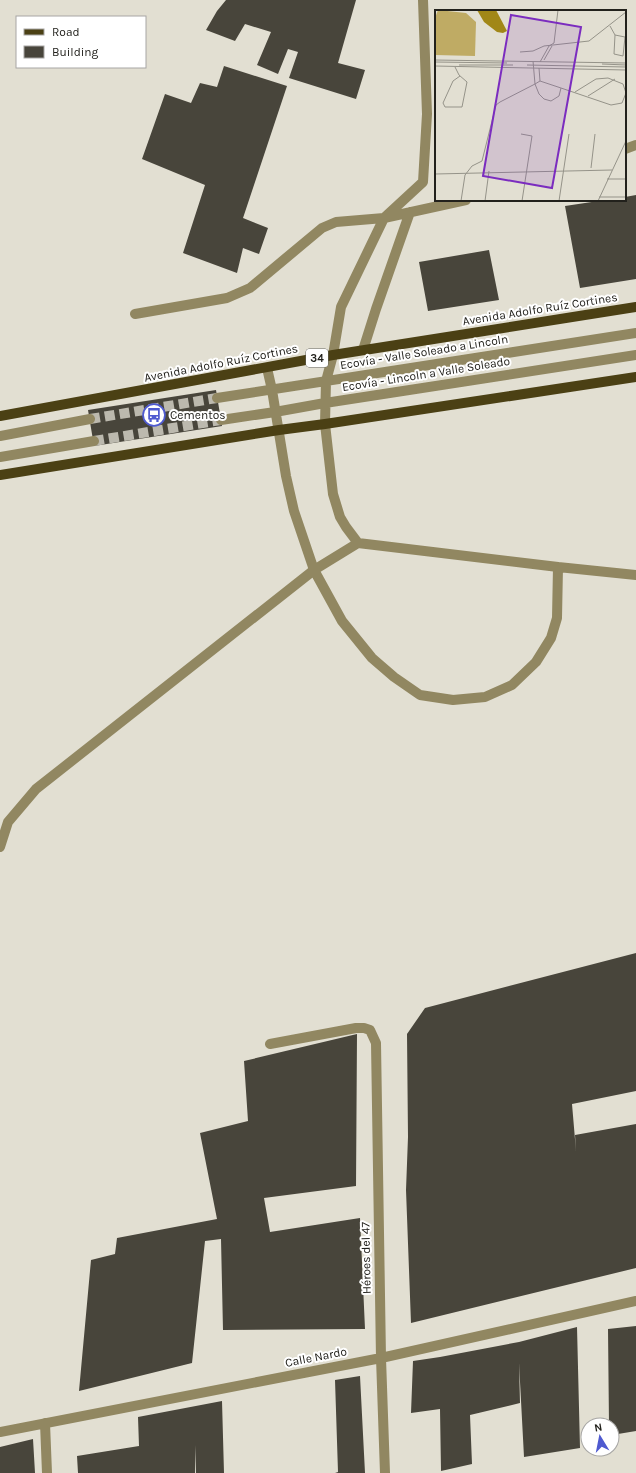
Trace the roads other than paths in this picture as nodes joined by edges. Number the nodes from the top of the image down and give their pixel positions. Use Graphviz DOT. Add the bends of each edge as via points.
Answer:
graph roads {
  1 [pos="424,0"];
  2 [pos="636,145"];
  3 [pos="626,149"];
  4 [pos="461,201"];
  5 [pos="410,212"];
  6 [pos="384,218"];
  7 [pos="636,307"];
  8 [pos="135,314"];
  9 [pos="636,333"];
  10 [pos="363,350"];
  11 [pos="333,355"];
  12 [pos="636,355"];
  13 [pos="267,368"];
  14 [pos="636,377"];
  15 [pos="326,381"];
  16 [pos="272,390"];
  17 [pos="217,398"];
  18 [pos="325,403"];
  19 [pos="275,412"];
  20 [pos="0,416"];
  21 [pos="90,420"];
  22 [pos="220,420"];
  23 [pos="326,424"];
  24 [pos="279,430"];
  25 [pos="0,436"];
  26 [pos="94,441"];
  27 [pos="0,457"];
  28 [pos="0,475"];
  29 [pos="358,543"];
  30 [pos="558,567"];
  31 [pos="314,570"];
  32 [pos="636,575"];
  33 [pos="0,847"];
  34 [pos="270,1044"];
  35 [pos="636,1301"];
  36 [pos="381,1358"];
  37 [pos="45,1423"];
  38 [pos="0,1432"];
  39 [pos="47,1473"];
  40 [pos="385,1473"];
  1 -- 6 [label="street" via="427,114 423,182"];
  2 -- 3 [label="street"];
  4 -- 5 [label="street"];
  5 -- 6 [label="street"];
  5 -- 10 [label="street"];
  6 -- 8 [label="street" via="336,222 322,228 250,288 227,298"];
  6 -- 11 [label="street" via="341,307"];
  7 -- 10 [label="main road, Avenida Adolfo Ruíz Cortines / 34"];
  9 -- 15 [label="street, Ecovía - Valle Soleado a Lincoln"];
  10 -- 11 [label="main road, Avenida Adolfo Ruíz Cortines / 34"];
  11 -- 13 [label="main road, Avenida Adolfo Ruíz Cortines / 34"];
  11 -- 15 [label="street"];
  12 -- 18 [label="street, Ecovía - Lincoln a Valle Soleado"];
  13 -- 16 [label="street"];
  13 -- 20 [label="main road, Avenida Adolfo Ruíz Cortines / 34"];
  14 -- 23 [label="main road"];
  15 -- 16 [label="street, Ecovía - Valle Soleado a Lincoln"];
  15 -- 18 [label="street"];
  16 -- 17 [label="street, Ecovía - Valle Soleado a Lincoln"];
  16 -- 19 [label="street"];
  18 -- 19 [label="street, Ecovía - Lincoln a Valle Soleado"];
  18 -- 23 [label="street"];
  19 -- 22 [label="street, Ecovía - Lincoln a Valle Soleado"];
  19 -- 24 [label="street"];
  21 -- 25 [label="street"];
  23 -- 24 [label="main road"];
  23 -- 29 [label="street" via="336,506 340,517"];
  24 -- 28 [label="main road"];
  24 -- 31 [label="street" via="294,511"];
  26 -- 27 [label="street"];
  29 -- 30 [label="street"];
  29 -- 31 [label="street"];
  30 -- 31 [label="street" via="557,618 551,638 536,662 512,685 485,697 453,700 420,695 394,677 342,621"];
  30 -- 32 [label="street"];
  31 -- 33 [label="street" via="36,789 8,822"];
  34 -- 36 [label="street, Héroes del 47" via="356,1028 370,1030 376,1043"];
  35 -- 36 [label="street, Calle Nardo"];
  36 -- 37 [label="street, Calle Nardo"];
  36 -- 40 [label="street, Héroes del 47"];
  37 -- 38 [label="street, Calle Nardo"];
  37 -- 39 [label="street"];
}
